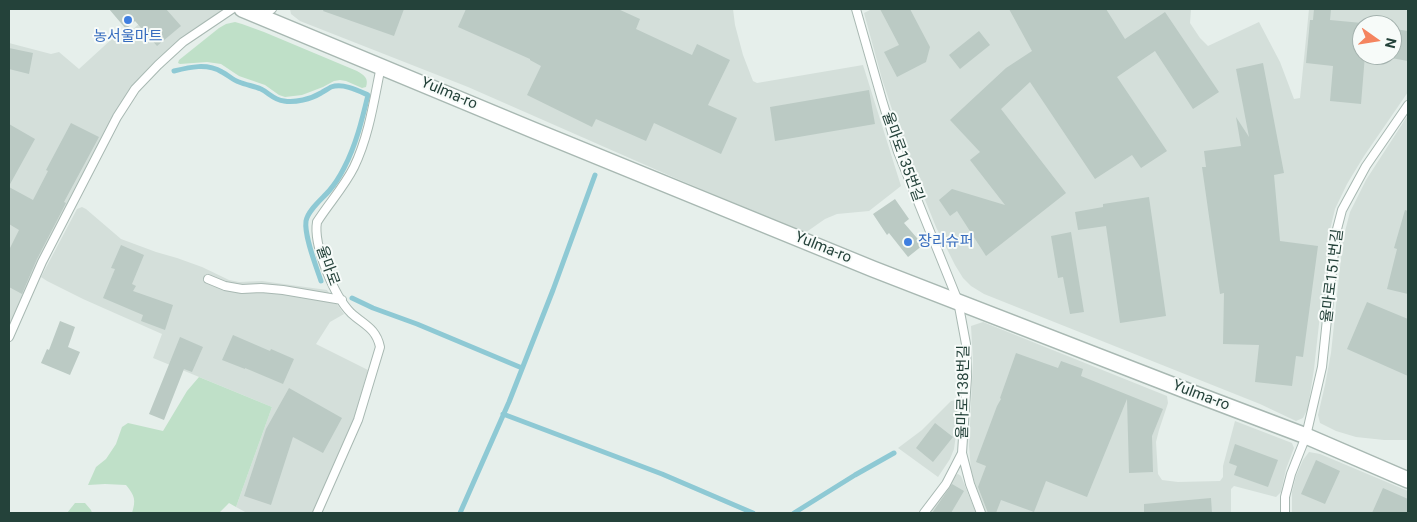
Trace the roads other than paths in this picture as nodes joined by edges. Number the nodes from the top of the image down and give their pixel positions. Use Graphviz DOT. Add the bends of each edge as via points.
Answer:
graph roads {
  1 [pos="232,9"];
  2 [pos="242,9"];
  3 [pos="856,9"];
  4 [pos="265,11"];
  5 [pos="381,66"];
  6 [pos="1408,105"];
  7 [pos="208,279"];
  8 [pos="342,300"];
  9 [pos="958,302"];
  10 [pos="9,337"];
  11 [pos="1306,436"];
  12 [pos="962,453"];
  13 [pos="1408,480"];
  14 [pos="317,513"];
  15 [pos="924,513"];
  16 [pos="981,513"];
  17 [pos="1286,513"];
  1 -- 10 [label="lane" via="183,42 135,89 42,262"];
  2 -- 4 [label="street, Yulma-ro"];
  3 -- 9 [label="lane, 율마로135번길" via="898,152"];
  4 -- 5 [label="street, Yulma-ro"];
  5 -- 8 [label="lane, 율마로" via="360,154 317,222 322,258 331,284"];
  5 -- 9 [label="street, Yulma-ro"];
  6 -- 11 [label="lane, 율마로151번길" via="1366,166 1342,210 1336,233 1322,367"];
  7 -- 8 [label="lane" via="225,286 283,290"];
  8 -- 14 [label="lane, 율마로" via="350,312 378,337 380,347 358,420"];
  9 -- 11 [label="street, Yulma-ro"];
  9 -- 12 [label="lane, 율마로138번길" via="966,344 967,377"];
  11 -- 13 [label="street, Yulma-ro"];
  11 -- 17 [label="lane, 율마로151번길" via="1291,474"];
  12 -- 15 [label="lane, 율마로138번길" via="946,484"];
  12 -- 16 [label="lane, 율마로138번길"];
}
